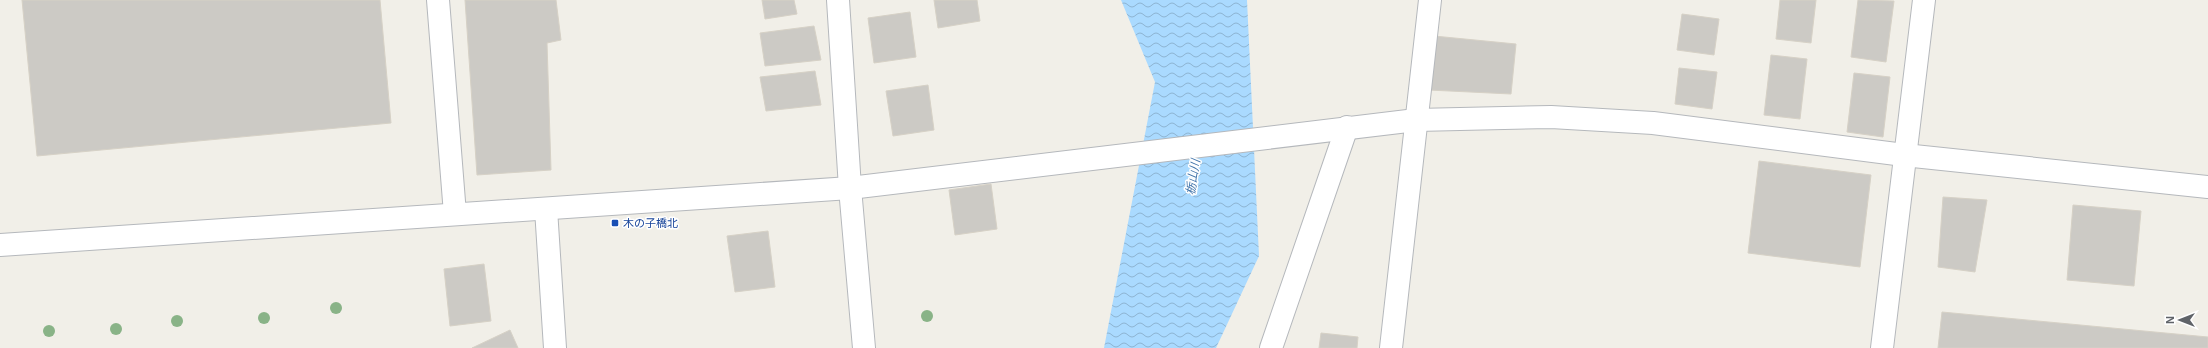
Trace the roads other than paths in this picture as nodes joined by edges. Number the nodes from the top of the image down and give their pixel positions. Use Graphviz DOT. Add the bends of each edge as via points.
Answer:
graph roads {
  1 [pos="438,0"];
  2 [pos="838,0"];
  3 [pos="1430,0"];
  4 [pos="1924,0"];
  5 [pos="1416,120"];
  6 [pos="1347,128"];
  7 [pos="1904,155"];
  8 [pos="850,188"];
  9 [pos="2208,188"];
  10 [pos="546,209"];
  11 [pos="455,214"];
  12 [pos="0,245"];
  13 [pos="555,348"];
  14 [pos="864,348"];
  15 [pos="1271,348"];
  16 [pos="1391,348"];
  17 [pos="1882,348"];
  1 -- 11 [label="street"];
  2 -- 8 [label="street"];
  3 -- 5 [label="street"];
  4 -- 7 [label="street"];
  5 -- 6 [label="street"];
  5 -- 7 [label="street" via="1551,117 1652,123"];
  5 -- 16 [label="street"];
  6 -- 8 [label="street"];
  6 -- 15 [label="street"];
  7 -- 9 [label="street"];
  7 -- 17 [label="street"];
  8 -- 10 [label="street"];
  8 -- 14 [label="street"];
  10 -- 11 [label="street"];
  10 -- 13 [label="street"];
  11 -- 12 [label="street"];
}
